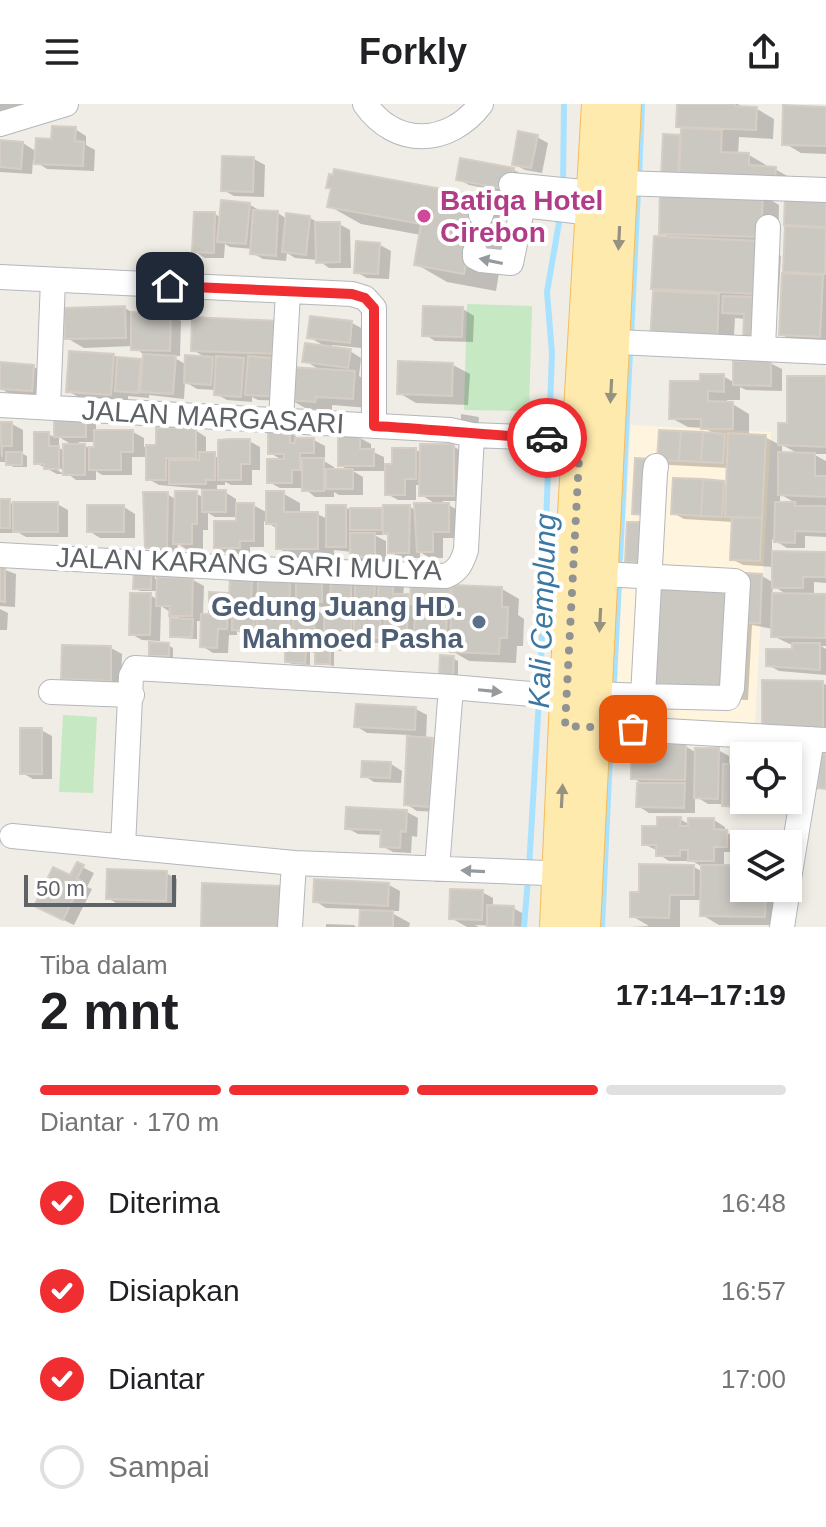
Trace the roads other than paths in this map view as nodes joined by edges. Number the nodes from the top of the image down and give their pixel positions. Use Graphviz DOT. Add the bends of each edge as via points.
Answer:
graph roads {
  1 [pos="66,104"];
  2 [pos="365,104"];
  3 [pos="481,104"];
  4 [pos="598,104"];
  5 [pos="625,104"];
  6 [pos="0,124"];
  7 [pos="826,190"];
  8 [pos="517,195"];
  9 [pos="593,199"];
  10 [pos="481,215"];
  11 [pos="768,227"];
  12 [pos="475,252"];
  13 [pos="0,277"];
  14 [pos="53,280"];
  15 [pos="288,292"];
  16 [pos="599,342"];
  17 [pos="763,349"];
  18 [pos="826,352"];
  19 [pos="0,405"];
  20 [pos="48,407"];
  21 [pos="281,420"];
  22 [pos="374,426"];
  23 [pos="472,435"];
  24 [pos="586,440"];
  25 [pos="656,466"];
  26 [pos="0,555"];
  27 [pos="602,574"];
  28 [pos="650,577"];
  29 [pos="451,687"];
  30 [pos="51,692"];
  31 [pos="132,695"];
  32 [pos="643,696"];
  33 [pos="567,706"];
  34 [pos="819,739"];
  35 [pos="800,830"];
  36 [pos="12,836"];
  37 [pos="123,847"];
  38 [pos="294,863"];
  39 [pos="437,869"];
  40 [pos="565,874"];
  41 [pos="786,902"];
  42 [pos="290,927"];
  43 [pos="556,927"];
  44 [pos="584,927"];
  45 [pos="782,927"];
  1 -- 6 [label="street"];
  2 -- 3 [label="street" via="388,128 418,138 447,132"];
  4 -- 9 [label="main road"];
  5 -- 9 [label="main road"];
  7 -- 9 [label="street"];
  8 -- 9 [label="street"];
  8 -- 10 [label="street" via="485,202"];
  8 -- 12 [label="street, one-way" via="511,263 481,260"];
  9 -- 16 [label="main road"];
  11 -- 17 [label="street"];
  13 -- 14 [label="street"];
  14 -- 15 [label="street"];
  14 -- 20 [label="street"];
  15 -- 21 [label="street"];
  15 -- 22 [label="street" via="352,294 374,308"];
  16 -- 17 [label="street"];
  16 -- 24 [label="main road"];
  17 -- 18 [label="street"];
  19 -- 20 [label="street, JALAN MARGASARI"];
  20 -- 21 [label="street, JALAN MARGASARI"];
  21 -- 22 [label="street, JALAN MARGASARI"];
  22 -- 23 [label="street, JALAN MARGASARI"];
  23 -- 24 [label="street, JALAN MARGASARI"];
  23 -- 26 [label="street, JALAN KARANG SARI MULYA" via="466,550 462,563 446,576"];
  24 -- 27 [label="main road"];
  24 -- 33 [label="main road"];
  25 -- 28 [label="street"];
  27 -- 28 [label="street"];
  27 -- 33 [label="main road, one-way"];
  28 -- 32 [label="street"];
  28 -- 32 [label="street" via="738,585 732,688 728,698"];
  29 -- 31 [label="street" via="143,667 131,676"];
  29 -- 33 [label="street, one-way"];
  29 -- 39 [label="street"];
  30 -- 31 [label="street"];
  31 -- 37 [label="street"];
  32 -- 33 [label="street"];
  33 -- 34 [label="street"];
  33 -- 40 [label="main road"];
  34 -- 35 [label="street"];
  36 -- 37 [label="street"];
  37 -- 38 [label="street"];
  38 -- 39 [label="street"];
  38 -- 42 [label="street"];
  40 -- 39 [label="street, one-way"];
  40 -- 43 [label="main road"];
  40 -- 44 [label="main road"];
  41 -- 45 [label="street"];
}
